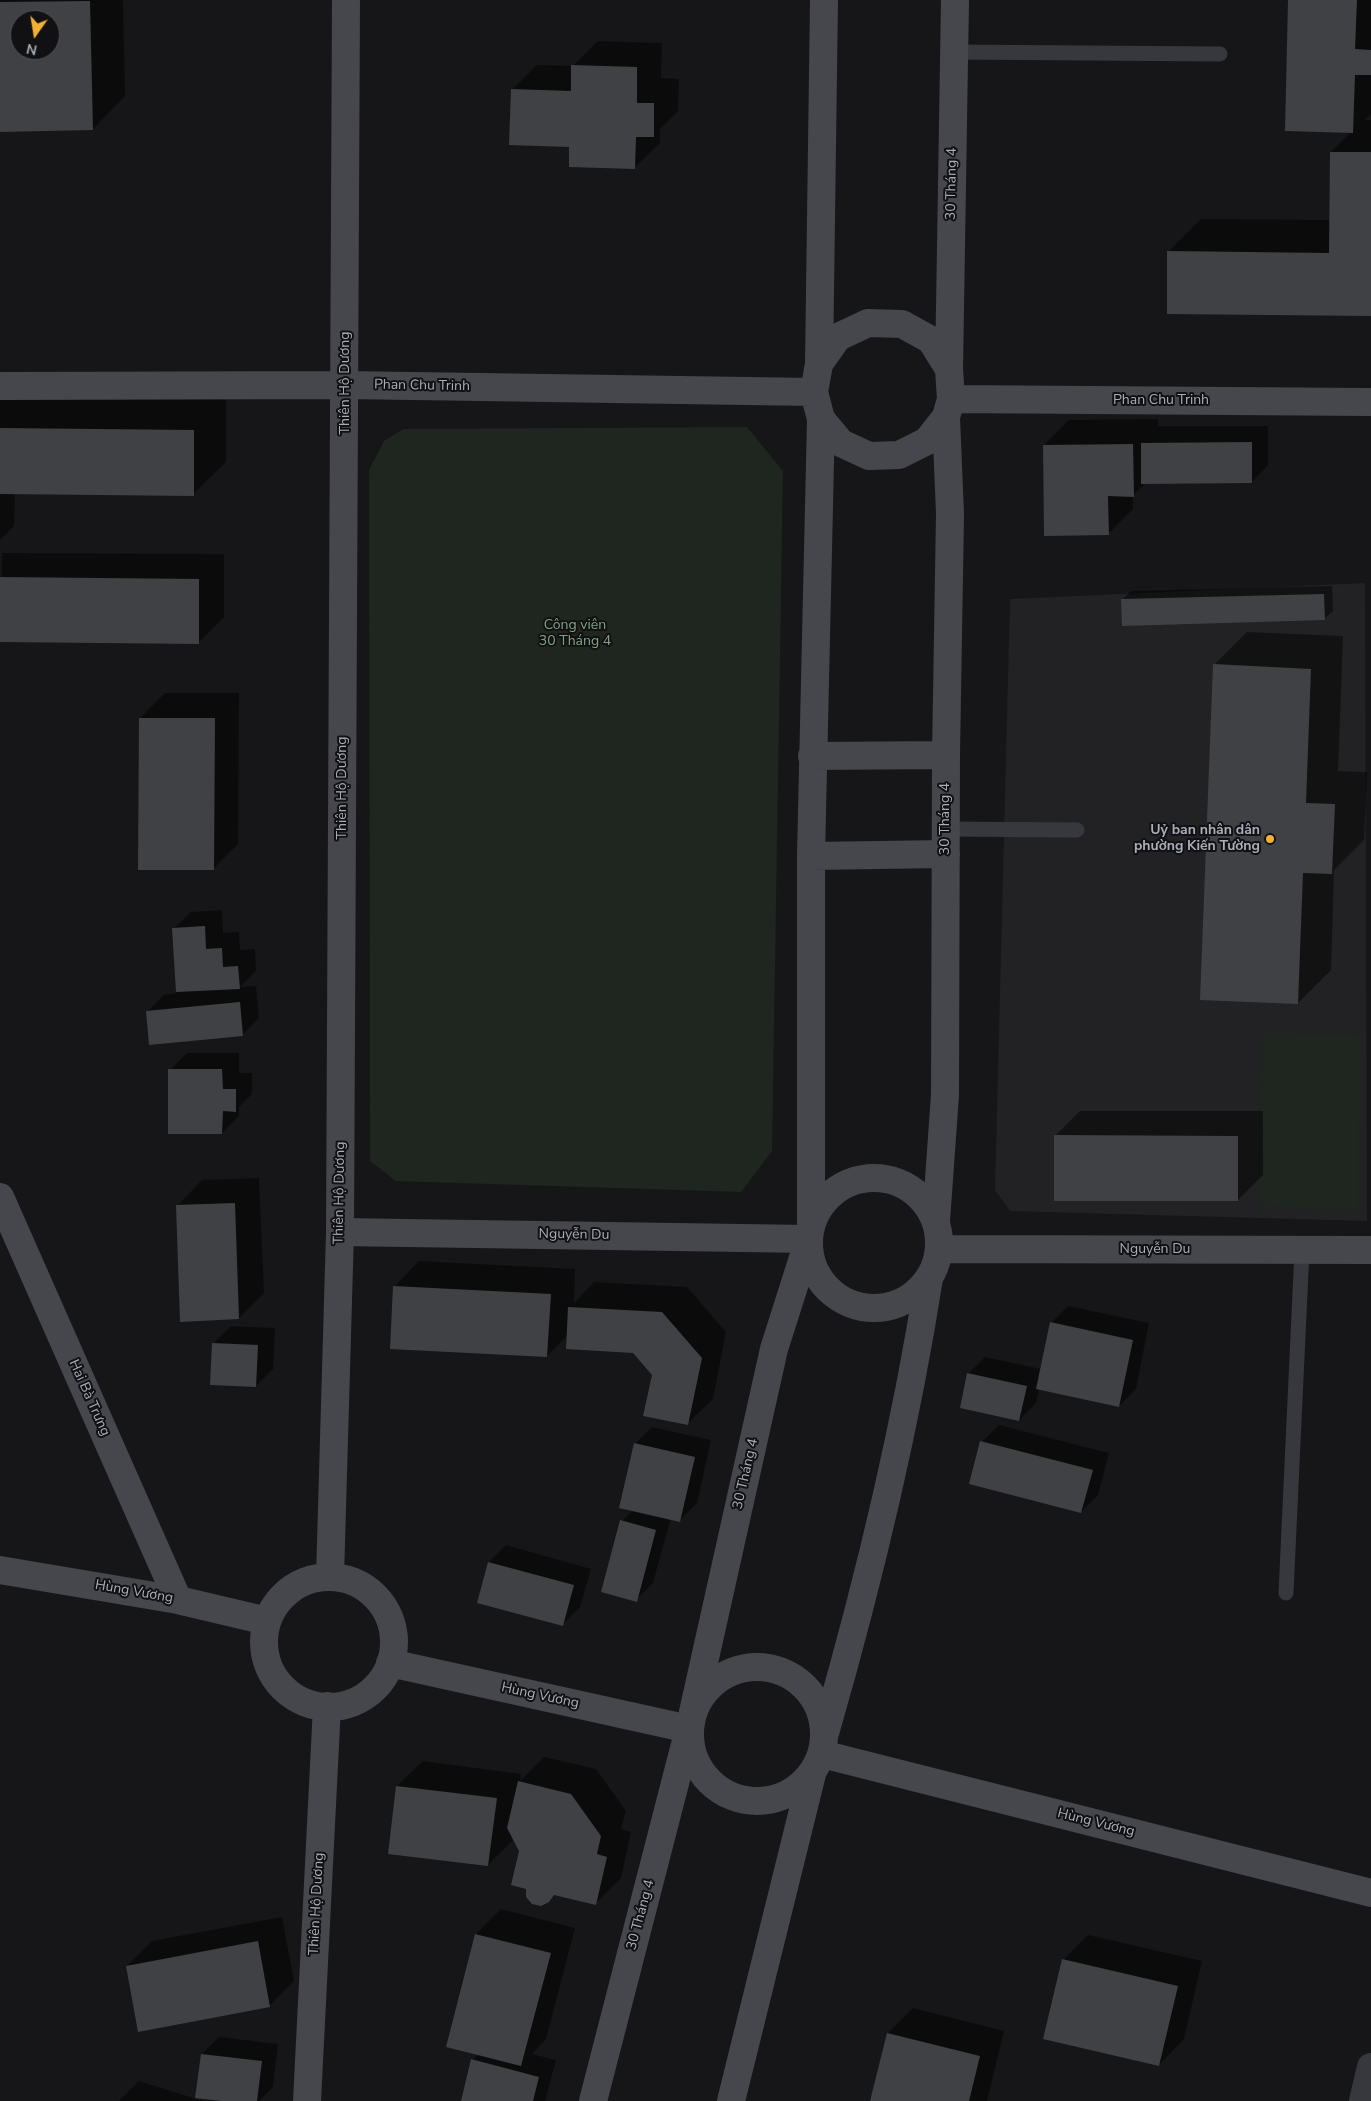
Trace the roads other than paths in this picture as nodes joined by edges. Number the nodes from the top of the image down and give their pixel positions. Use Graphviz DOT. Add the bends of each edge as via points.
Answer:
graph roads {
  1 [pos="346,0"];
  2 [pos="824,0"];
  3 [pos="955,0"];
  4 [pos="954,52"];
  5 [pos="1220,54"];
  6 [pos="819,364"];
  7 [pos="949,369"];
  8 [pos="346,385"];
  9 [pos="0,386"];
  10 [pos="814,392"];
  11 [pos="1371,402"];
  12 [pos="948,408"];
  13 [pos="821,419"];
  14 [pos="946,755"];
  15 [pos="812,756"];
  16 [pos="1077,830"];
  17 [pos="946,841"];
  18 [pos="811,856"];
  19 [pos="0,1197"];
  20 [pos="936,1221"];
  21 [pos="810,1231"];
  22 [pos="340,1232"];
  23 [pos="939,1249"];
  24 [pos="1302,1250"];
  25 [pos="1371,1250"];
  26 [pos="929,1278"];
  27 [pos="0,1570"];
  28 [pos="330,1577"];
  29 [pos="1286,1594"];
  30 [pos="178,1600"];
  31 [pos="267,1621"];
  32 [pos="390,1663"];
  33 [pos="327,1706"];
  34 [pos="691,1721"];
  35 [pos="820,1754"];
  36 [pos="1371,1893"];
  37 [pos="1371,2067"];
  38 [pos="306,2101"];
  39 [pos="593,2101"];
  40 [pos="731,2101"];
  41 [pos="1363,2101"];
  1 -- 8 [label="street, Thiên Hộ Dương"];
  2 -- 6 [label="street, 30 Tháng 4"];
  3 -- 4 [label="street, 30 Tháng 4"];
  4 -- 5 [label="lane"];
  4 -- 7 [label="street, 30 Tháng 4"];
  6 -- 7 [label="street, 30 Tháng 4" via="838,337 868,323 902,324 931,340"];
  6 -- 10 [label="street, 30 Tháng 4"];
  7 -- 12 [label="street, 30 Tháng 4"];
  8 -- 9 [label="street, Phan Chu Trinh"];
  8 -- 10 [label="street, Phan Chu Trinh"];
  8 -- 22 [label="street, Thiên Hộ Dương"];
  10 -- 13 [label="street, 30 Tháng 4"];
  11 -- 12 [label="street, Phan Chu Trinh"];
  12 -- 13 [label="street, 30 Tháng 4" via="927,441 899,455 869,456 841,443"];
  12 -- 14 [label="street, 30 Tháng 4" via="950,514"];
  13 -- 15 [label="street, 30 Tháng 4"];
  14 -- 15 [label="street"];
  14 -- 17 [label="street, 30 Tháng 4"];
  15 -- 18 [label="street, 30 Tháng 4"];
  16 -- 17 [label="lane"];
  17 -- 18 [label="street"];
  17 -- 20 [label="street, 30 Tháng 4" via="945,1094"];
  18 -- 21 [label="street, 30 Tháng 4"];
  19 -- 30 [label="street, Hai Bà Trưng"];
  20 -- 21 [label="street, 30 Tháng 4" via="921,1198 899,1183 873,1178 846,1184 825,1200"];
  20 -- 23 [label="street, 30 Tháng 4"];
  21 -- 22 [label="street, Nguyễn Du"];
  21 -- 26 [label="street, 30 Tháng 4" via="810,1258 818,1278 833,1294 852,1305 874,1308 896,1305 915,1294"];
  21 -- 34 [label="street, 30 Tháng 4" via="774,1350"];
  22 -- 28 [label="street, Thiên Hộ Dương"];
  23 -- 24 [label="street, Nguyễn Du"];
  23 -- 26 [label="street, 30 Tháng 4"];
  24 -- 25 [label="street, Nguyễn Du"];
  24 -- 29 [label="lane"];
  26 -- 35 [label="street, 30 Tháng 4" via="914,1375 850,1645"];
  27 -- 30 [label="street, Hùng Vương"];
  28 -- 31 [label="street" via="309,1580 290,1588 276,1603"];
  28 -- 32 [label="street" via="350,1580 368,1590 382,1604 391,1623 394,1643"];
  30 -- 31 [label="street, Hùng Vương"];
  31 -- 33 [label="street" via="266,1661 275,1679 302,1700"];
  32 -- 33 [label="street" via="381,1681 366,1695 348,1704"];
  32 -- 34 [label="street, Hùng Vương"];
  33 -- 38 [label="street, Thiên Hộ Dương"];
  34 -- 35 [label="street" via="691,1748 698,1766 710,1782 725,1793 743,1799 762,1801 781,1797 798,1788"];
  34 -- 35 [label="street" via="707,1689 728,1672 754,1666 781,1671 804,1685 820,1707"];
  34 -- 39 [label="street, 30 Tháng 4"];
  35 -- 36 [label="street, Hùng Vương"];
  35 -- 40 [label="street, 30 Tháng 4"];
  37 -- 41 [label="street"];
}
